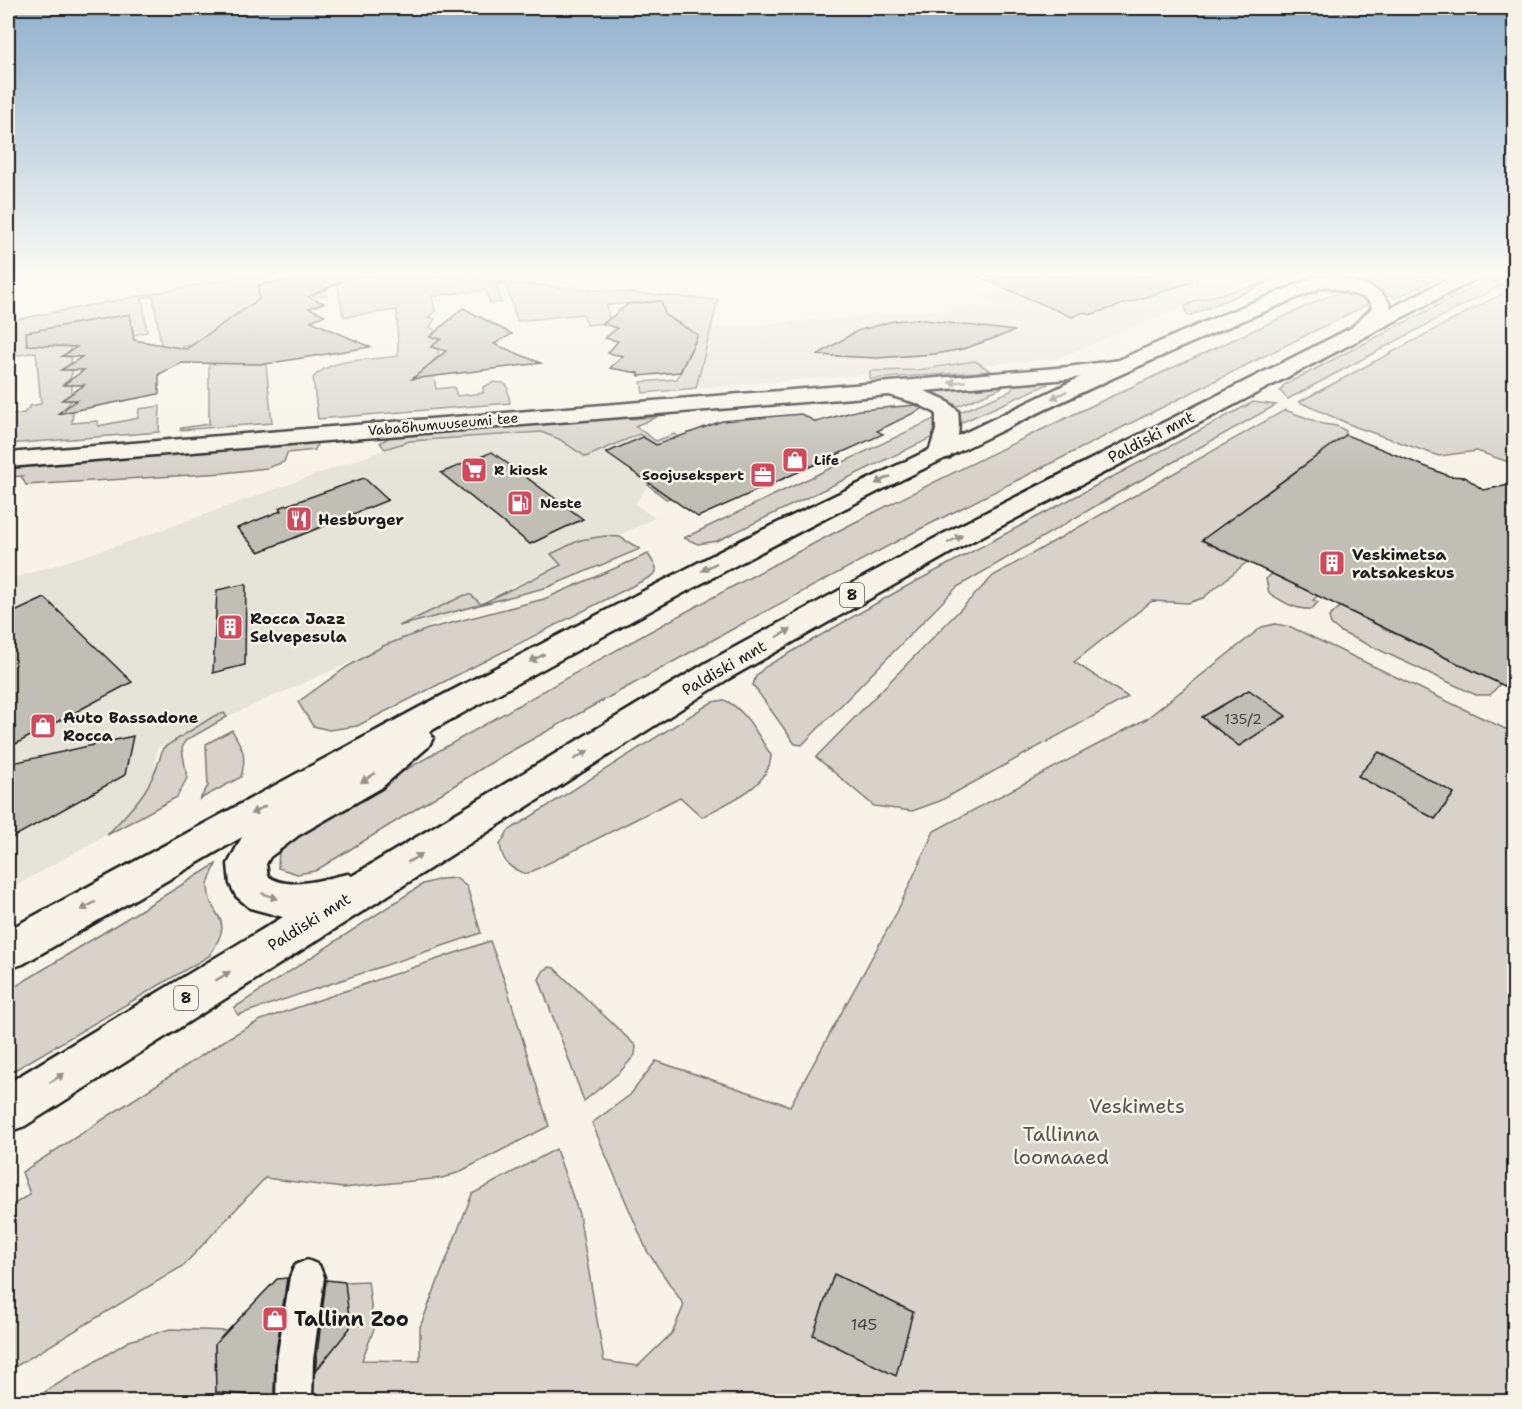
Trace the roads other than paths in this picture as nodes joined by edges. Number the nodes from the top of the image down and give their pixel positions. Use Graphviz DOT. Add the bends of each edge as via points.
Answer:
graph roads {
  1 [pos="1178,342"];
  2 [pos="1338,342"];
  3 [pos="1120,366"];
  4 [pos="878,390"];
  5 [pos="941,452"];
  6 [pos="8,460"];
  7 [pos="460,699"];
  8 [pos="365,888"];
  9 [pos="8,951"];
  10 [pos="8,1109"];
  11 [pos="307,1277"];
  12 [pos="294,1401"];
  1 -- 3 [label="main road"];
  8 -- 2 [label="main road, Paldiski mnt / 8, one-way" via="717,670 951,541"];
  3 -- 4 [label="main road, one-way"];
  3 -- 5 [label="main road, one-way"];
  4 -- 5 [label="main road" via="921,396 947,411 948,430"];
  4 -- 6 [label="main road, Vabaõhumuuseumi tee"];
  5 -- 7 [label="main road, one-way" via="703,570"];
  7 -- 8 [label="main road, one-way" via="384,767 257,846 247,864 250,884 264,897 287,901"];
  7 -- 9 [label="main road, one-way"];
  10 -- 8 [label="main road, Paldiski mnt / 8, one-way"];
  11 -- 12 [label="street" via="295,1360"];
}
